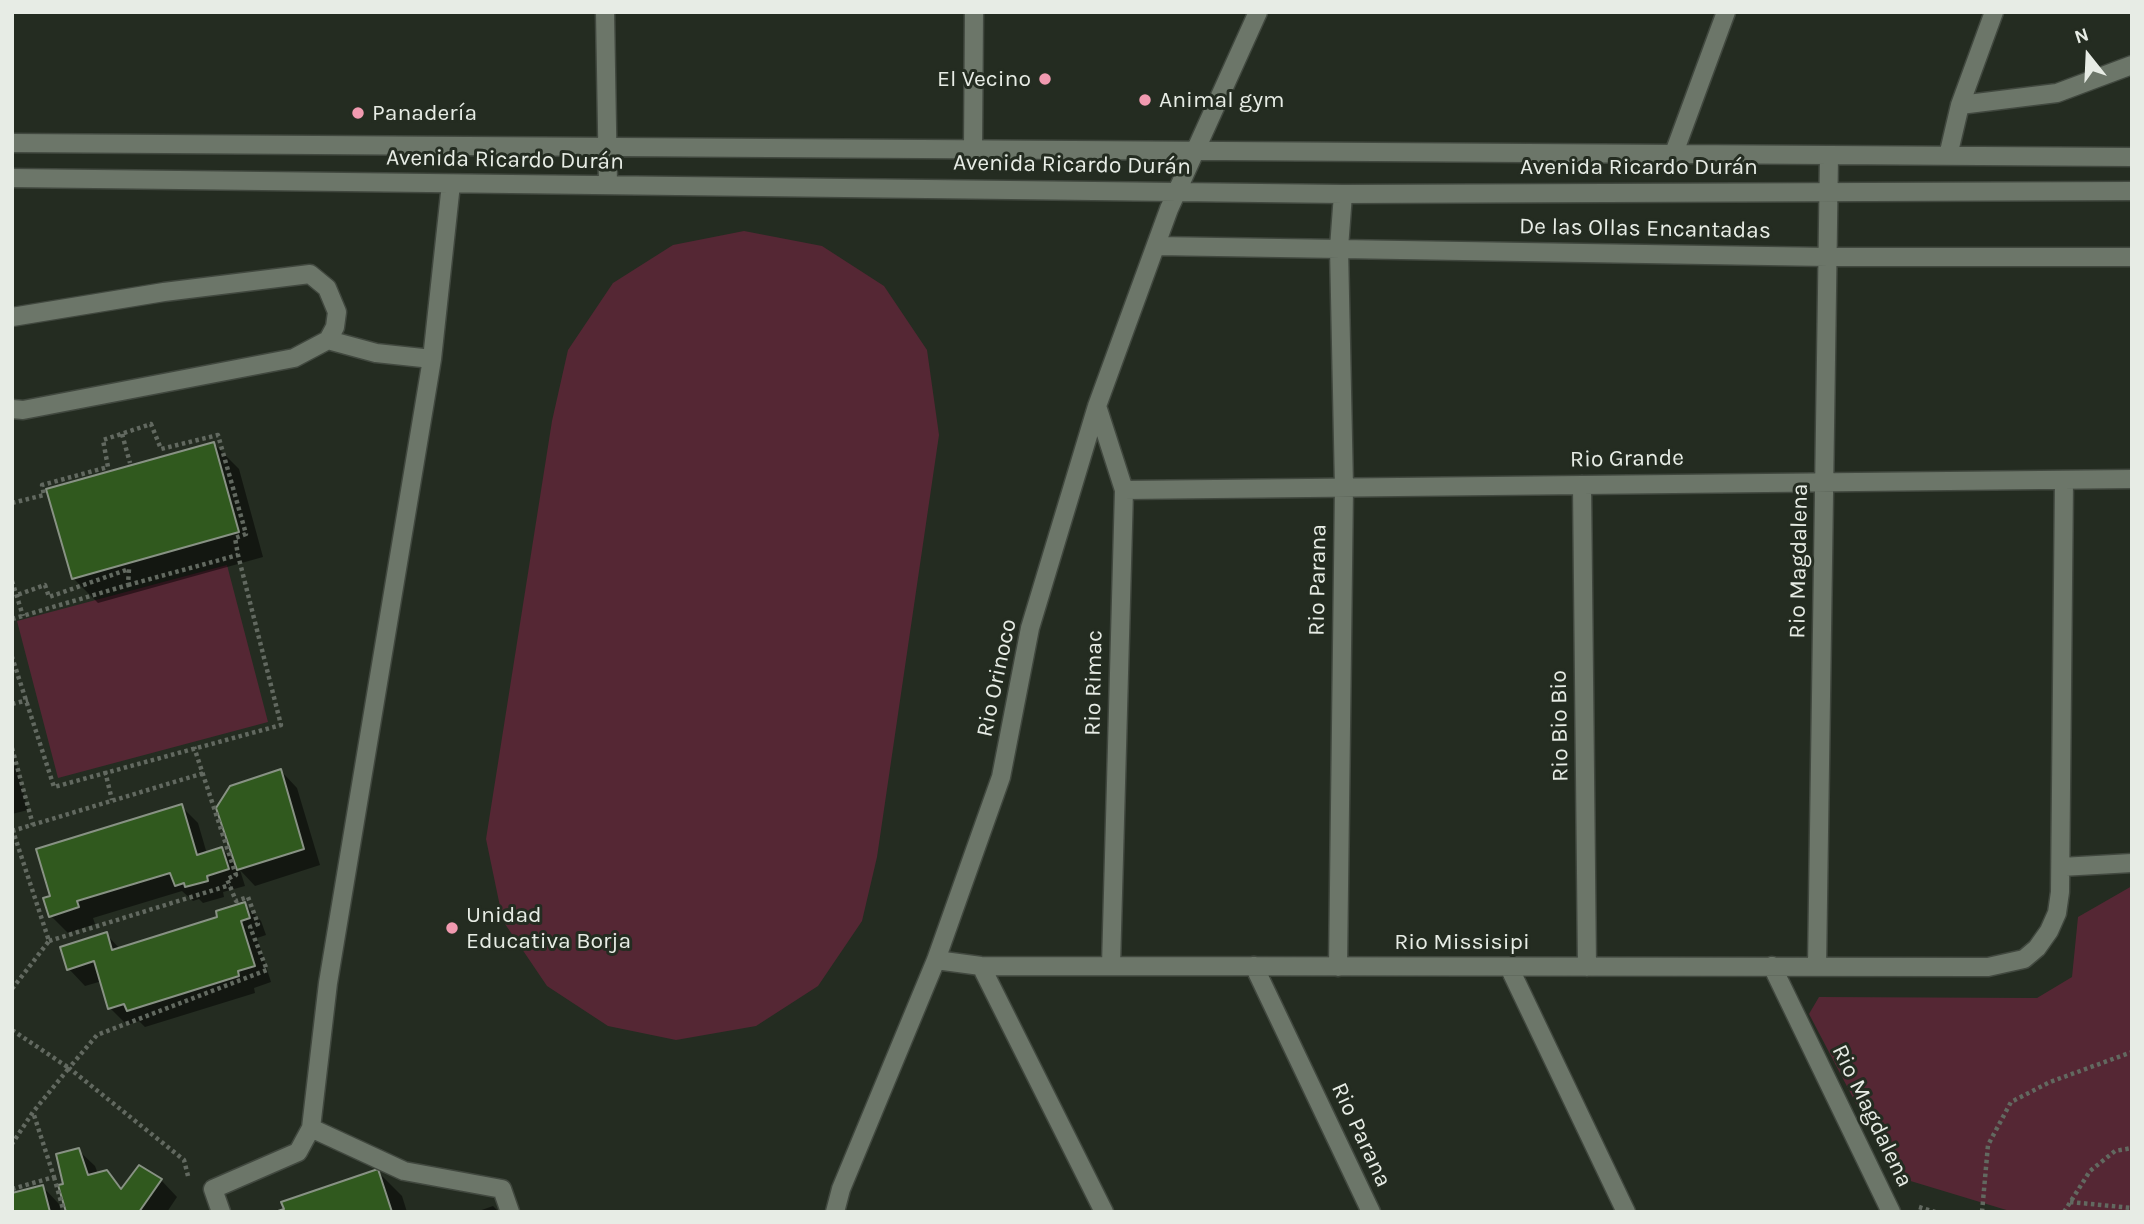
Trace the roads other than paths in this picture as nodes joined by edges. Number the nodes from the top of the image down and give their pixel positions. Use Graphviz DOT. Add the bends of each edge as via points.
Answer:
graph roads {
  1 [pos="604,12"];
  2 [pos="974,12"];
  3 [pos="1258,12"];
  4 [pos="1726,12"];
  5 [pos="1994,12"];
  6 [pos="2132,65"];
  7 [pos="1961,105"];
  8 [pos="12,143"];
  9 [pos="606,147"];
  10 [pos="973,148"];
  11 [pos="1195,149"];
  12 [pos="1674,153"];
  13 [pos="1829,156"];
  14 [pos="1948,156"];
  15 [pos="2132,157"];
  16 [pos="12,178"];
  17 [pos="452,184"];
  18 [pos="608,185"];
  19 [pos="1177,190"];
  20 [pos="1829,190"];
  21 [pos="2132,191"];
  22 [pos="1343,194"];
  23 [pos="1157,246"];
  24 [pos="1339,248"];
  25 [pos="1828,257"];
  26 [pos="2132,257"];
  27 [pos="12,317"];
  28 [pos="328,340"];
  29 [pos="432,359"];
  30 [pos="1097,406"];
  31 [pos="12,409"];
  32 [pos="2132,479"];
  33 [pos="2064,480"];
  34 [pos="1825,481"];
  35 [pos="1581,485"];
  36 [pos="1344,487"];
  37 [pos="1124,490"];
  38 [pos="2132,863"];
  39 [pos="2061,867"];
  40 [pos="936,960"];
  41 [pos="981,966"];
  42 [pos="1111,966"];
  43 [pos="1254,966"];
  44 [pos="1772,966"];
  45 [pos="1338,967"];
  46 [pos="1509,967"];
  47 [pos="1587,967"];
  48 [pos="1817,967"];
  49 [pos="311,1128"];
  50 [pos="841,1189"];
  51 [pos="221,1212"];
  52 [pos="510,1212"];
  53 [pos="835,1212"];
  54 [pos="847,1212"];
  55 [pos="1104,1212"];
  56 [pos="1371,1212"];
  57 [pos="1626,1212"];
  58 [pos="1891,1212"];
  1 -- 9 [label="street"];
  2 -- 10 [label="street"];
  3 -- 11 [label="street, Rio Orinoco"];
  4 -- 12 [label="street"];
  5 -- 7 [label="street"];
  6 -- 7 [label="street" via="2057,93"];
  7 -- 14 [label="street"];
  8 -- 9 [label="street, Avenida Ricardo Durán"];
  9 -- 10 [label="street, Avenida Ricardo Durán"];
  9 -- 18 [label="street"];
  10 -- 11 [label="street, Avenida Ricardo Durán"];
  11 -- 12 [label="street, Avenida Ricardo Durán"];
  11 -- 19 [label="street, Rio Orinoco"];
  12 -- 13 [label="street, Avenida Ricardo Durán"];
  13 -- 14 [label="street, Avenida Ricardo Durán"];
  13 -- 20 [label="street, Rio Magdalena"];
  14 -- 15 [label="street, Avenida Ricardo Durán"];
  16 -- 17 [label="street, Avenida Ricardo Durán"];
  17 -- 18 [label="street, Avenida Ricardo Durán"];
  17 -- 29 [label="street"];
  18 -- 19 [label="street, Avenida Ricardo Durán"];
  19 -- 22 [label="street, Avenida Ricardo Durán"];
  19 -- 23 [label="street, Rio Orinoco"];
  20 -- 21 [label="street, Avenida Ricardo Durán"];
  20 -- 22 [label="street, Avenida Ricardo Durán"];
  20 -- 25 [label="street, Rio Magdalena"];
  22 -- 24 [label="street, Rio Parana"];
  23 -- 24 [label="street, De las Ollas Encantadas"];
  23 -- 30 [label="street, Rio Orinoco"];
  24 -- 25 [label="street, De las Ollas Encantadas"];
  24 -- 36 [label="street, Rio Parana"];
  25 -- 26 [label="street, De las Ollas Encantadas"];
  25 -- 34 [label="street, Rio Magdalena"];
  27 -- 28 [label="street" via="310,274 327,288 337,313"];
  28 -- 29 [label="street" via="376,353"];
  28 -- 31 [label="street" via="294,358"];
  29 -- 49 [label="street" via="328,983"];
  30 -- 37 [label="street, Rio Rimac"];
  30 -- 40 [label="street, Rio Orinoco" via="1030,628 1002,777"];
  32 -- 33 [label="street, Rio Grande"];
  33 -- 34 [label="street, Rio Grande"];
  33 -- 39 [label="street, Rio Missisipi"];
  34 -- 35 [label="street, Rio Grande"];
  34 -- 48 [label="street, Rio Magdalena"];
  35 -- 36 [label="street, Rio Grande"];
  35 -- 47 [label="street, Rio Bio Bio"];
  36 -- 37 [label="street, Rio Grande"];
  36 -- 45 [label="street, Rio Parana"];
  37 -- 42 [label="street, Rio Rimac"];
  38 -- 39 [label="street"];
  39 -- 48 [label="street, Rio Missisipi" via="2057,913 2037,948 2024,959 1988,967"];
  40 -- 41 [label="street, Rio Missisipi"];
  40 -- 50 [label="street, Rio Orinoco"];
  41 -- 42 [label="street, Rio Missisipi"];
  41 -- 55 [label="street"];
  42 -- 43 [label="street, Rio Missisipi"];
  43 -- 45 [label="street, Rio Missisipi"];
  43 -- 56 [label="street, Rio Parana"];
  44 -- 47 [label="street, Rio Missisipi"];
  44 -- 48 [label="street, Rio Missisipi"];
  44 -- 58 [label="street, Rio Magdalena"];
  45 -- 46 [label="street, Rio Missisipi"];
  46 -- 47 [label="street, Rio Missisipi"];
  46 -- 57 [label="street"];
  49 -- 51 [label="street" via="298,1152 213,1189"];
  49 -- 52 [label="street" via="404,1171 502,1189"];
  50 -- 53 [label="street, Rio Orinoco"];
  50 -- 54 [label="street"];
}
